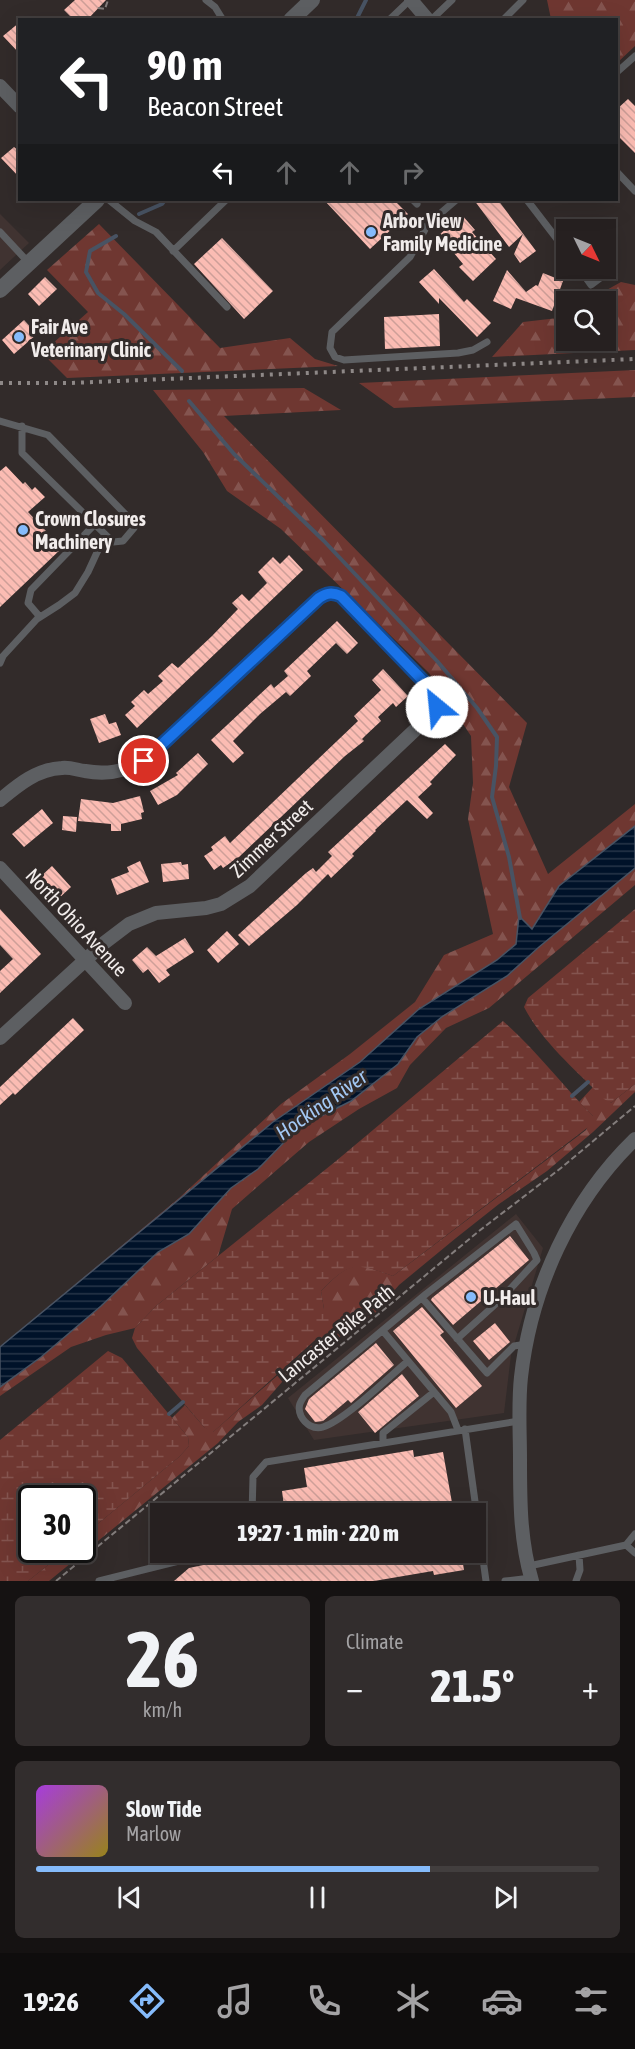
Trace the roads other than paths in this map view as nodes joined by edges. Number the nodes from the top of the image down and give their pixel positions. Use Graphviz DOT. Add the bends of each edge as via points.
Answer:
graph roads {
  1 [pos="206,0"];
  2 [pos="312,0"];
  3 [pos="410,0"];
  4 [pos="452,0"];
  5 [pos="523,0"];
  6 [pos="223,18"];
  7 [pos="293,18"];
  8 [pos="392,18"];
  9 [pos="428,18"];
  10 [pos="432,18"];
  11 [pos="505,18"];
  12 [pos="635,56"];
  13 [pos="618,71"];
  14 [pos="0,86"];
  15 [pos="18,104"];
  16 [pos="618,173"];
  17 [pos="635,191"];
  18 [pos="96,201"];
  19 [pos="110,201"];
  20 [pos="225,201"];
  21 [pos="455,201"];
  22 [pos="528,201"];
  23 [pos="1,235"];
  24 [pos="556,237"];
  25 [pos="173,251"];
  26 [pos="29,263"];
  27 [pos="587,279"];
  28 [pos="599,279"];
  29 [pos="0,290"];
  30 [pos="227,307"];
  31 [pos="488,342"];
  32 [pos="0,421"];
  33 [pos="22,426"];
  34 [pos="95,524"];
  35 [pos="105,535"];
  36 [pos="40,617"];
  37 [pos="0,663"];
  38 [pos="0,800"];
  39 [pos="0,868"];
  40 [pos="84,961"];
  41 [pos="124,1003"];
  42 [pos="0,1038"];
  43 [pos="633,1144"];
  44 [pos="544,1263"];
  45 [pos="422,1298"];
  46 [pos="383,1331"];
  47 [pos="457,1339"];
  48 [pos="526,1344"];
  49 [pos="408,1361"];
  50 [pos="434,1392"];
  51 [pos="519,1421"];
  52 [pos="461,1430"];
  53 [pos="383,1443"];
  54 [pos="252,1503"];
  55 [pos="635,1534"];
  56 [pos="626,1545"];
  57 [pos="635,1553"];
  58 [pos="579,1555"];
  59 [pos="172,1563"];
  60 [pos="531,1575"];
  61 [pos="99,1581"];
  62 [pos="486,1581"];
  63 [pos="505,1581"];
  64 [pos="576,1581"];
  1 -- 6 [label="lane"];
  2 -- 7 [label="street"];
  3 -- 8 [label="lane"];
  3 -- 9 [label="street"];
  4 -- 10 [label="lane"];
  5 -- 11 [label="lane"];
  12 -- 13 [label="lane"];
  14 -- 15 [label="street"];
  16 -- 17 [label="lane"];
  18 -- 26 [label="street"];
  19 -- 25 [label="lane" via="156,232"];
  20 -- 25 [label="lane"];
  21 -- 31 [label="lane" via="428,224 411,257 332,332 330,348 335,357 344,360 458,353"];
  22 -- 24 [label="lane"];
  23 -- 26 [label="lane"];
  25 -- 30 [label="lane"];
  26 -- 29 [label="street"];
  27 -- 28 [label="lane" via="591,285"];
  32 -- 33 [label="lane"];
  33 -- 34 [label="lane" via="22,453"];
  33 -- 35 [label="lane" via="48,435 131,520 134,528 123,541 112,542"];
  34 -- 35 [label="lane"];
  34 -- 36 [label="lane" via="31,590 28,603"];
  35 -- 36 [label="lane" via="75,592"];
  36 -- 37 [label="lane"];
  38 -- 40 [label="street, Zimmer Street" via="35,774 52,769 112,773 144,761 326,593 341,596 428,686 437,702 434,712 236,897 206,908 142,917 117,932"];
  39 -- 40 [label="street, North Ohio Avenue"];
  40 -- 41 [label="street, North Ohio Avenue"];
  40 -- 42 [label="street, Zimmer Street"];
  43 -- 44 [label="street" via="593,1187"];
  44 -- 45 [label="lane" via="516,1224"];
  44 -- 47 [label="lane"];
  44 -- 48 [label="street"];
  45 -- 46 [label="lane"];
  45 -- 47 [label="lane"];
  46 -- 49 [label="lane"];
  46 -- 49 [label="lane" via="305,1395 298,1411 303,1420 312,1428 341,1417"];
  47 -- 48 [label="lane" via="487,1373 514,1346"];
  48 -- 51 [label="street"];
  49 -- 50 [label="lane"];
  50 -- 52 [label="lane"];
  50 -- 53 [label="lane" via="383,1433"];
  51 -- 52 [label="lane"];
  51 -- 60 [label="street" via="521,1532"];
  52 -- 53 [label="lane"];
  52 -- 62 [label="lane"];
  53 -- 54 [label="lane" via="266,1462 253,1477"];
  55 -- 56 [label="lane"];
  56 -- 57 [label="lane"];
  56 -- 58 [label="lane"];
  58 -- 60 [label="lane"];
  58 -- 64 [label="lane"];
  59 -- 61 [label="lane"];
  60 -- 63 [label="lane"];
}
